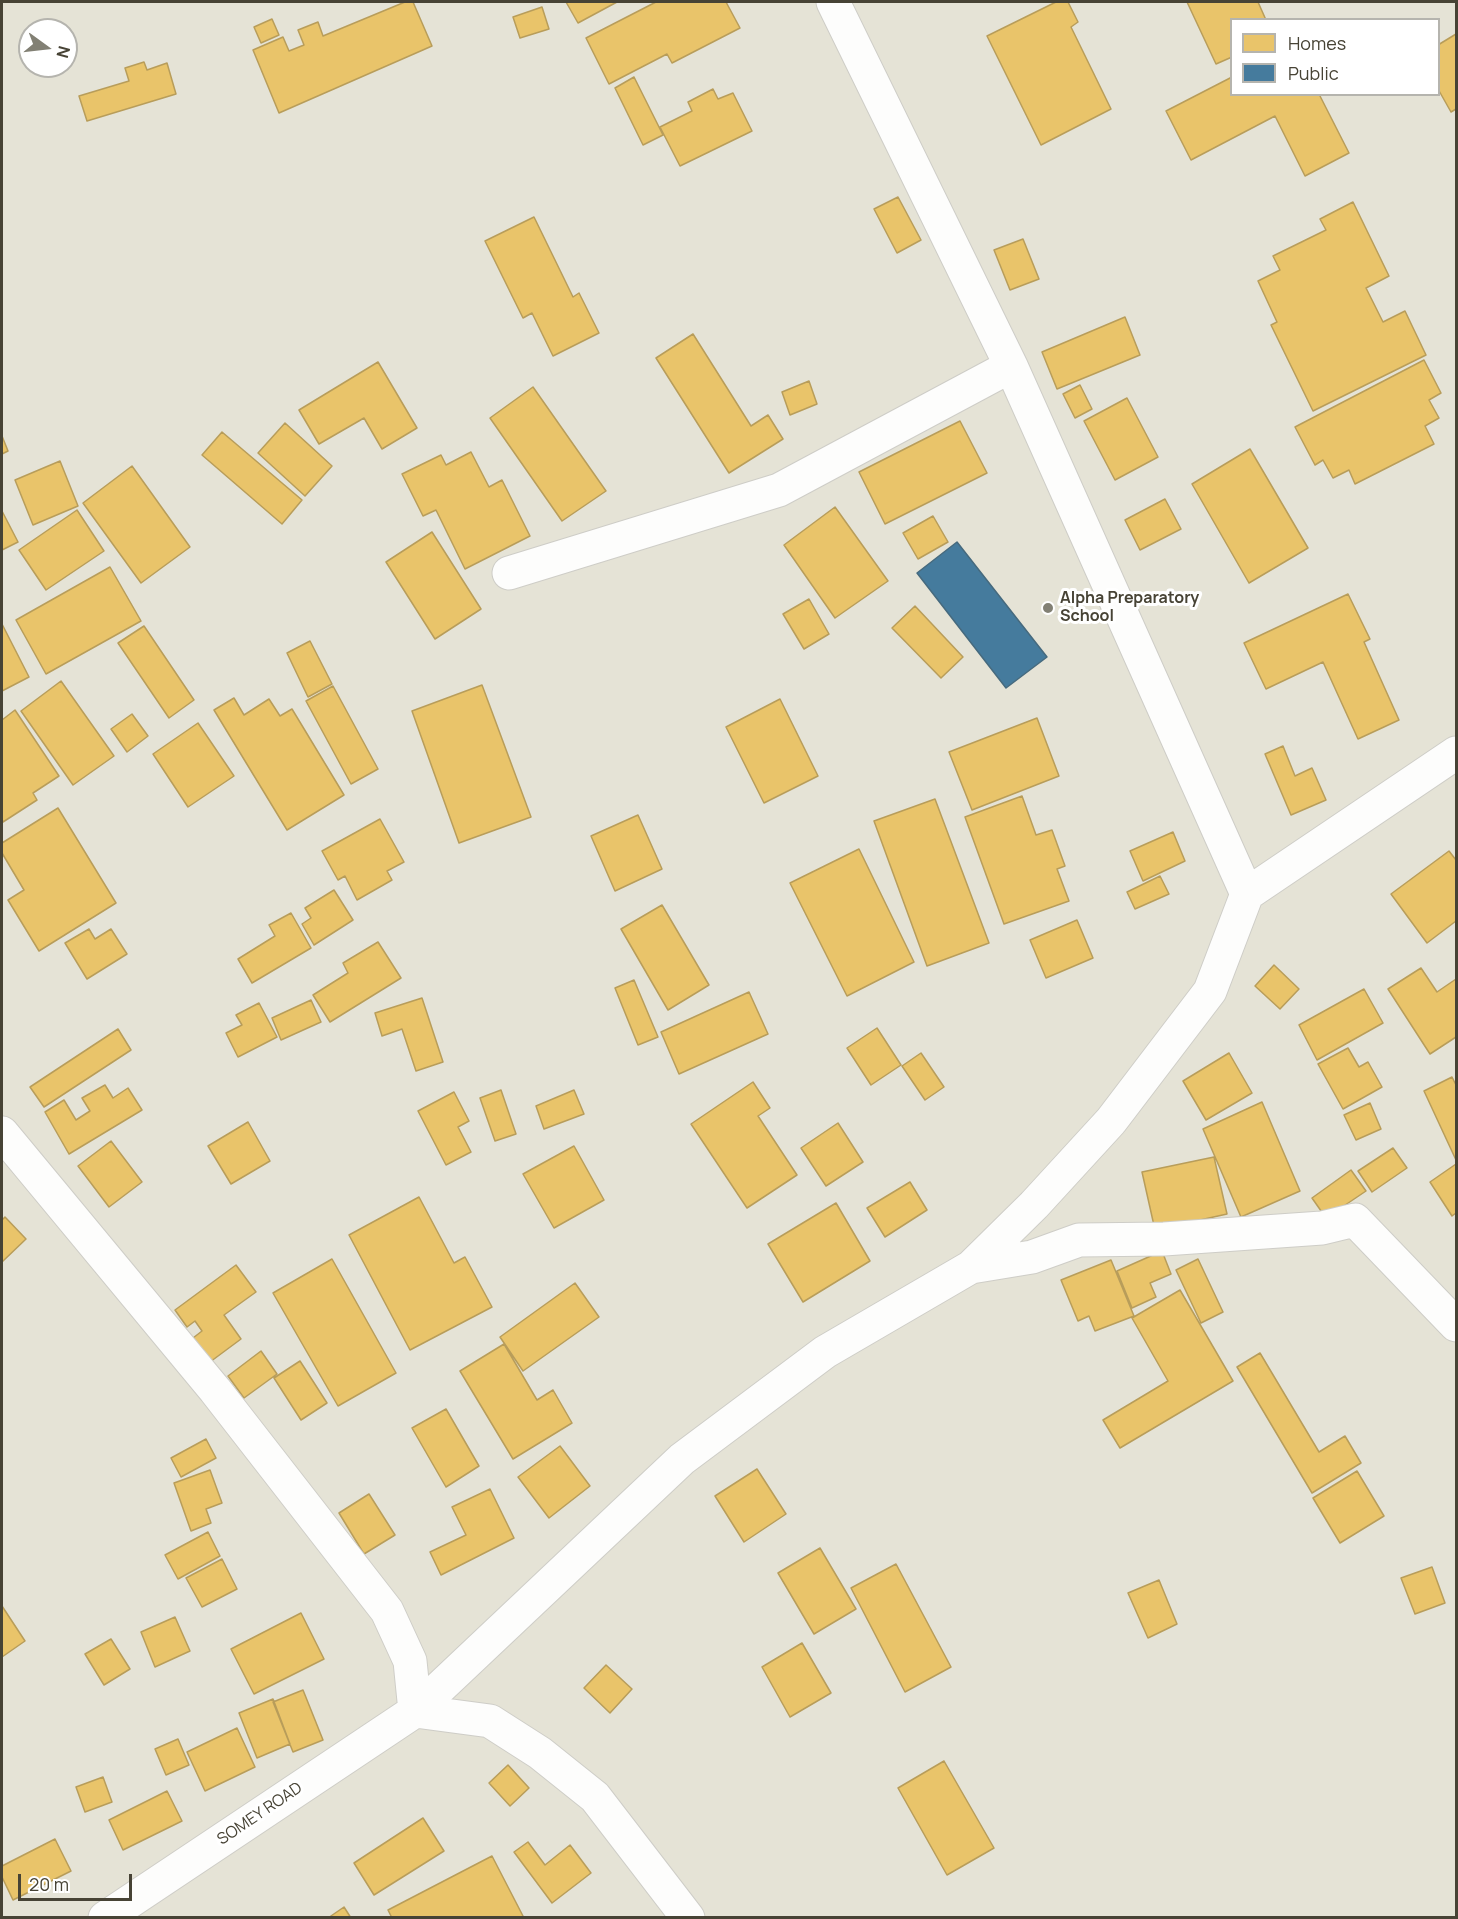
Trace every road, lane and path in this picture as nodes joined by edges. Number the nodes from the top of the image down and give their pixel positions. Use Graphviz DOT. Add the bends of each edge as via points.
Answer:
graph roads {
  1 [pos="833,2"];
  2 [pos="1011,366"];
  3 [pos="509,573"];
  4 [pos="1456,753"];
  5 [pos="1247,894"];
  6 [pos="2,1133"];
  7 [pos="971,1267"];
  8 [pos="1456,1325"];
  9 [pos="415,1711"];
  10 [pos="105,1917"];
  11 [pos="688,1917"];
  1 -- 2 [label="street"];
  2 -- 3 [label="street" via="779,490"];
  2 -- 5 [label="street"];
  4 -- 5 [label="street"];
  5 -- 7 [label="street" via="1210,991 1111,1120"];
  6 -- 9 [label="street" via="215,1390 387,1611 410,1661"];
  7 -- 8 [label="street" via="1032,1257 1079,1240 1299,1230 1355,1220"];
  7 -- 9 [label="street, SOMEY ROAD" via="825,1352 682,1459"];
  9 -- 10 [label="street, SOMEY ROAD"];
  9 -- 11 [label="street" via="490,1721 540,1754 596,1797"];
}
